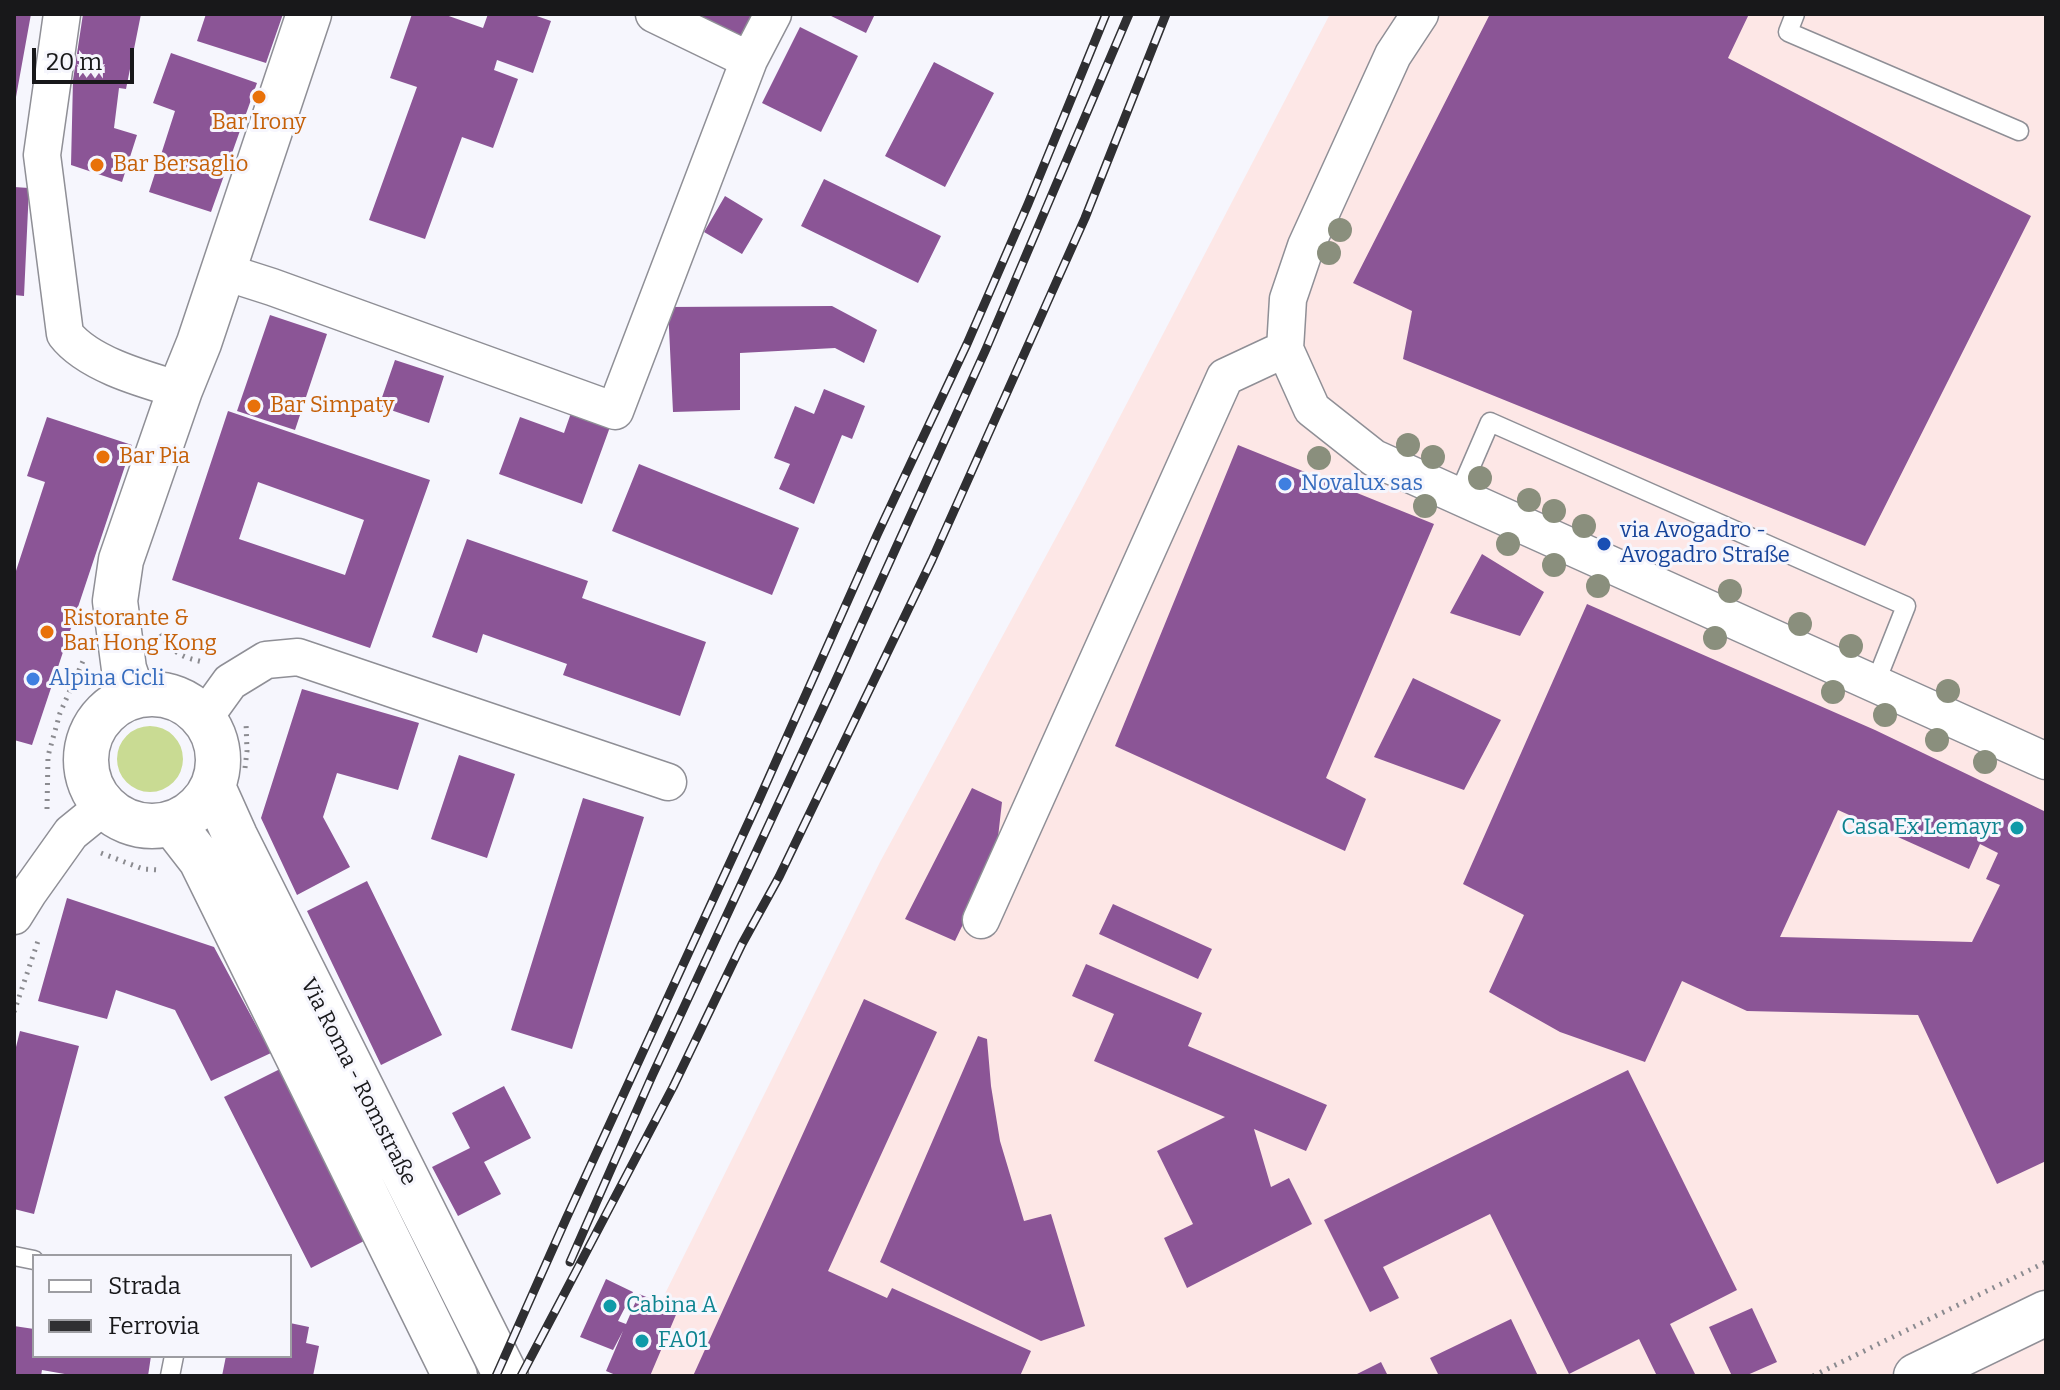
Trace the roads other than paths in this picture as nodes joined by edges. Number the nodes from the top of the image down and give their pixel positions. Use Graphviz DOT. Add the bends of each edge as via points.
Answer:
graph roads {
  1 [pos="62,14"];
  2 [pos="309,14"];
  3 [pos="654,14"];
  4 [pos="773,14"];
  5 [pos="1420,14"];
  6 [pos="1795,14"];
  7 [pos="749,60"];
  8 [pos="2019,131"];
  9 [pos="222,271"];
  10 [pos="1285,349"];
  11 [pos="180,390"];
  12 [pos="1458,496"];
  13 [pos="1875,684"];
  14 [pos="133,695"];
  15 [pos="204,718"];
  16 [pos="2046,761"];
  17 [pos="668,782"];
  18 [pos="213,787"];
  19 [pos="103,807"];
  20 [pos="173,824"];
  21 [pos="14,916"];
  22 [pos="981,920"];
  23 [pos="2046,1313"];
  24 [pos="455,1376"];
  25 [pos="506,1376"];
  26 [pos="1916,1376"];
  1 -- 11 [label="street" via="42,155 65,334 85,354"];
  2 -- 9 [label="street"];
  3 -- 7 [label="street"];
  4 -- 7 [label="street"];
  5 -- 10 [label="street" via="1393,55 1306,246 1288,299"];
  6 -- 8 [label="lane" via="1788,32"];
  7 -- 9 [label="street" via="615,411"];
  9 -- 11 [label="street"];
  10 -- 12 [label="street" via="1312,409 1374,458"];
  10 -- 22 [label="street" via="1225,377"];
  11 -- 14 [label="street" via="121,560 115,601"];
  12 -- 13 [label="street"];
  12 -- 13 [label="lane" via="1490,422 1906,606"];
  13 -- 16 [label="street"];
  14 -- 15 [label="street" via="160,694 184,701"];
  14 -- 19 [label="street" via="104,713 86,743 86,777"];
  15 -- 17 [label="street" via="230,682 266,660 298,657"];
  15 -- 18 [label="street" via="216,739 219,763"];
  18 -- 20 [label="street" via="197,809"];
  18 -- 25 [label="street, Via Roma - Romstraße"];
  19 -- 20 [label="street" via="136,825"];
  19 -- 21 [label="street" via="71,833"];
  20 -- 24 [label="street, Via Roma - Romstraße" via="201,860"];
  23 -- 26 [label="street"];
}
